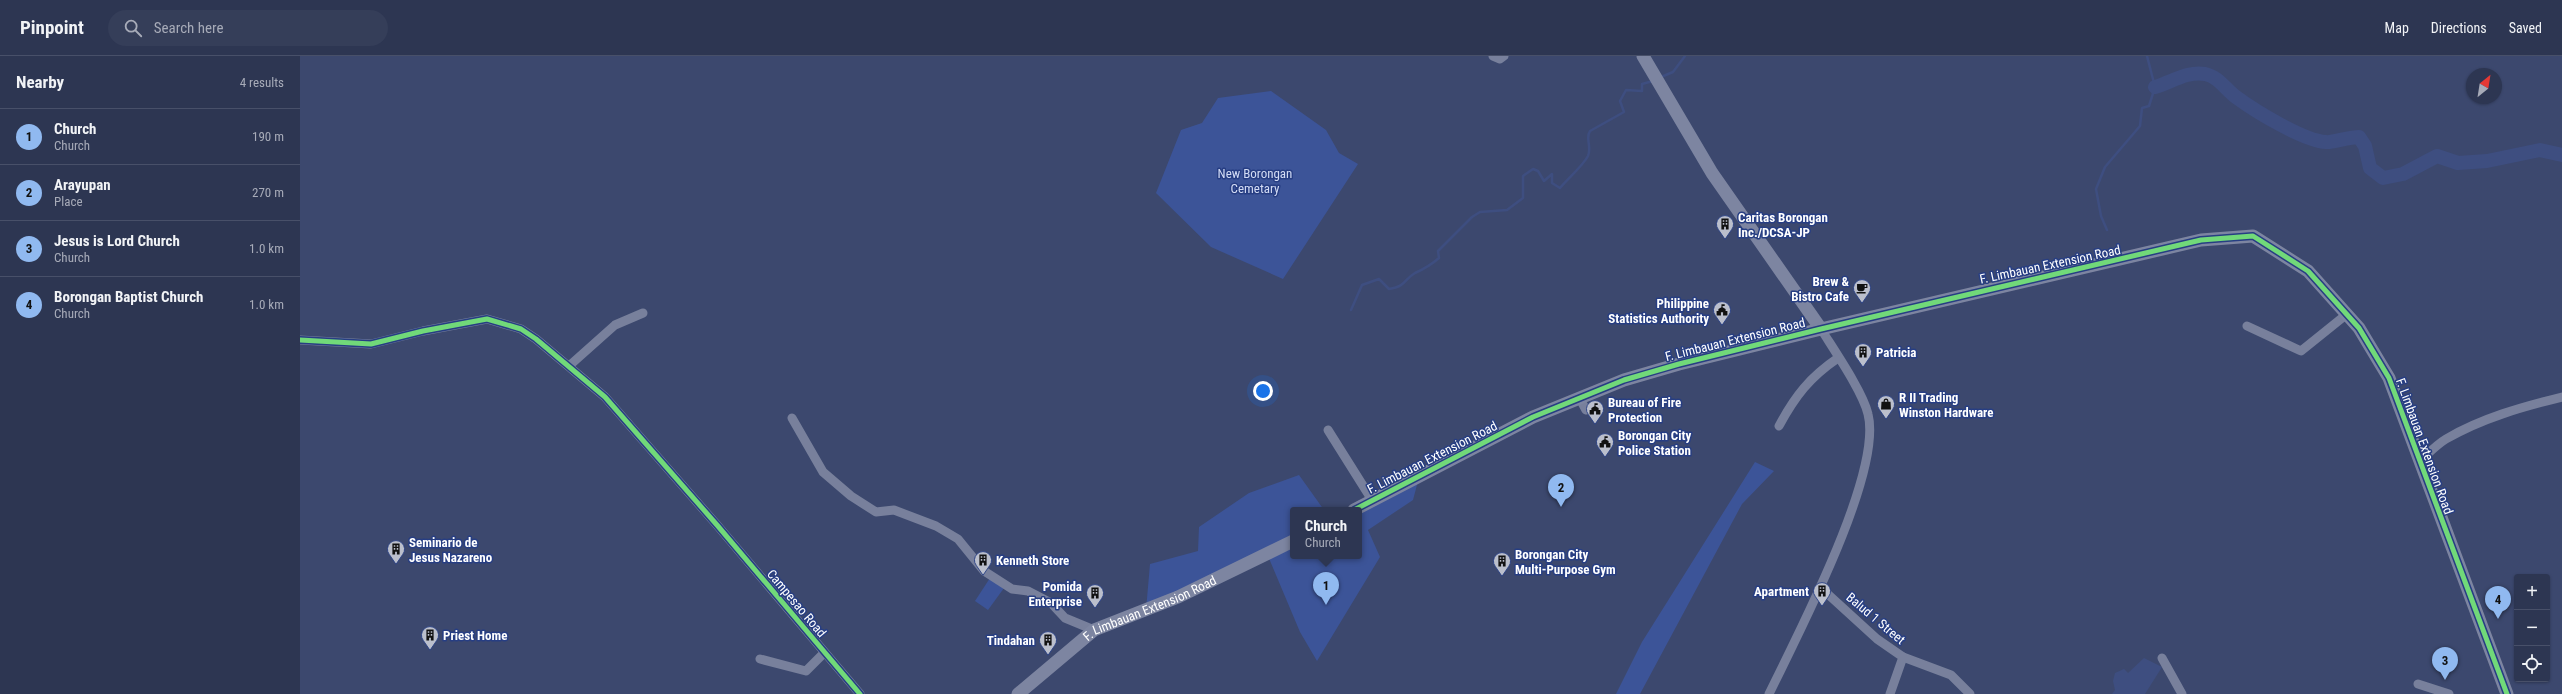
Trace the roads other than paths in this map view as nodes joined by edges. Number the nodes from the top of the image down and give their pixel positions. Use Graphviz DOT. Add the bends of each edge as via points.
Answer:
graph roads {
  1 [pos="1493,56"];
  2 [pos="1504,56"];
  3 [pos="1643,56"];
  4 [pos="642,313"];
  5 [pos="2347,314"];
  6 [pos="2247,326"];
  7 [pos="1821,329"];
  8 [pos="300,340"];
  9 [pos="1838,358"];
  10 [pos="569,366"];
  11 [pos="1579,397"];
  12 [pos="2562,397"];
  13 [pos="1586,410"];
  14 [pos="792,418"];
  15 [pos="1779,426"];
  16 [pos="1328,430"];
  17 [pos="2420,461"];
  18 [pos="1372,500"];
  19 [pos="1359,507"];
  20 [pos="1290,541"];
  21 [pos="1820,587"];
  22 [pos="1094,630"];
  23 [pos="824,654"];
  24 [pos="1903,657"];
  25 [pos="2162,658"];
  26 [pos="760,659"];
  27 [pos="2418,684"];
  28 [pos="860,694"];
  29 [pos="1018,694"];
  30 [pos="1769,694"];
  31 [pos="1890,694"];
  32 [pos="1970,694"];
  33 [pos="2182,694"];
  34 [pos="2449,694"];
  35 [pos="2507,694"];
  1 -- 2 [label="street" via="1500,59"];
  3 -- 7 [label="street" via="1712,173"];
  4 -- 10 [label="street" via="615,325"];
  5 -- 6 [label="street" via="2301,350"];
  5 -- 7 [label="street, F. Limbauan Extension Road" via="2308,271 2253,236 2201,240"];
  5 -- 17 [label="street, F. Limbauan Extension Road" via="2360,328 2389,378"];
  7 -- 9 [label="street"];
  7 -- 11 [label="street, F. Limbauan Extension Road" via="1679,364 1624,380"];
  8 -- 10 [label="street, Campesao Road" via="371,344 424,330 487,319 521,329"];
  9 -- 15 [label="street" via="1816,373 1793,401"];
  9 -- 21 [label="street" via="1868,412 1871,433 1861,480"];
  10 -- 23 [label="street, Campesao Road" via="605,397 717,525"];
  11 -- 13 [label="street"];
  11 -- 18 [label="street, F. Limbauan Extension Road"];
  12 -- 17 [label="street" via="2503,413 2479,423 2445,440"];
  14 -- 22 [label="street" via="823,472 851,496 876,512 894,510 936,526 958,539 984,571 1012,589 1028,591 1051,604 1065,618"];
  16 -- 18 [label="street"];
  17 -- 35 [label="street, F. Limbauan Extension Road"];
  18 -- 19 [label="street, F. Limbauan Extension Road"];
  20 -- 22 [label="street, F. Limbauan Extension Road" via="1178,596"];
  21 -- 24 [label="street, Balud 1 Street" via="1877,639"];
  21 -- 30 [label="street"];
  22 -- 29 [label="street, F. Limbauan Extension Road"];
  23 -- 26 [label="street" via="806,671"];
  23 -- 28 [label="street, Campesao Road"];
  24 -- 31 [label="street, Balud 1 Street"];
  24 -- 32 [label="street" via="1950,676"];
  25 -- 33 [label="street"];
  27 -- 34 [label="street"];
}
